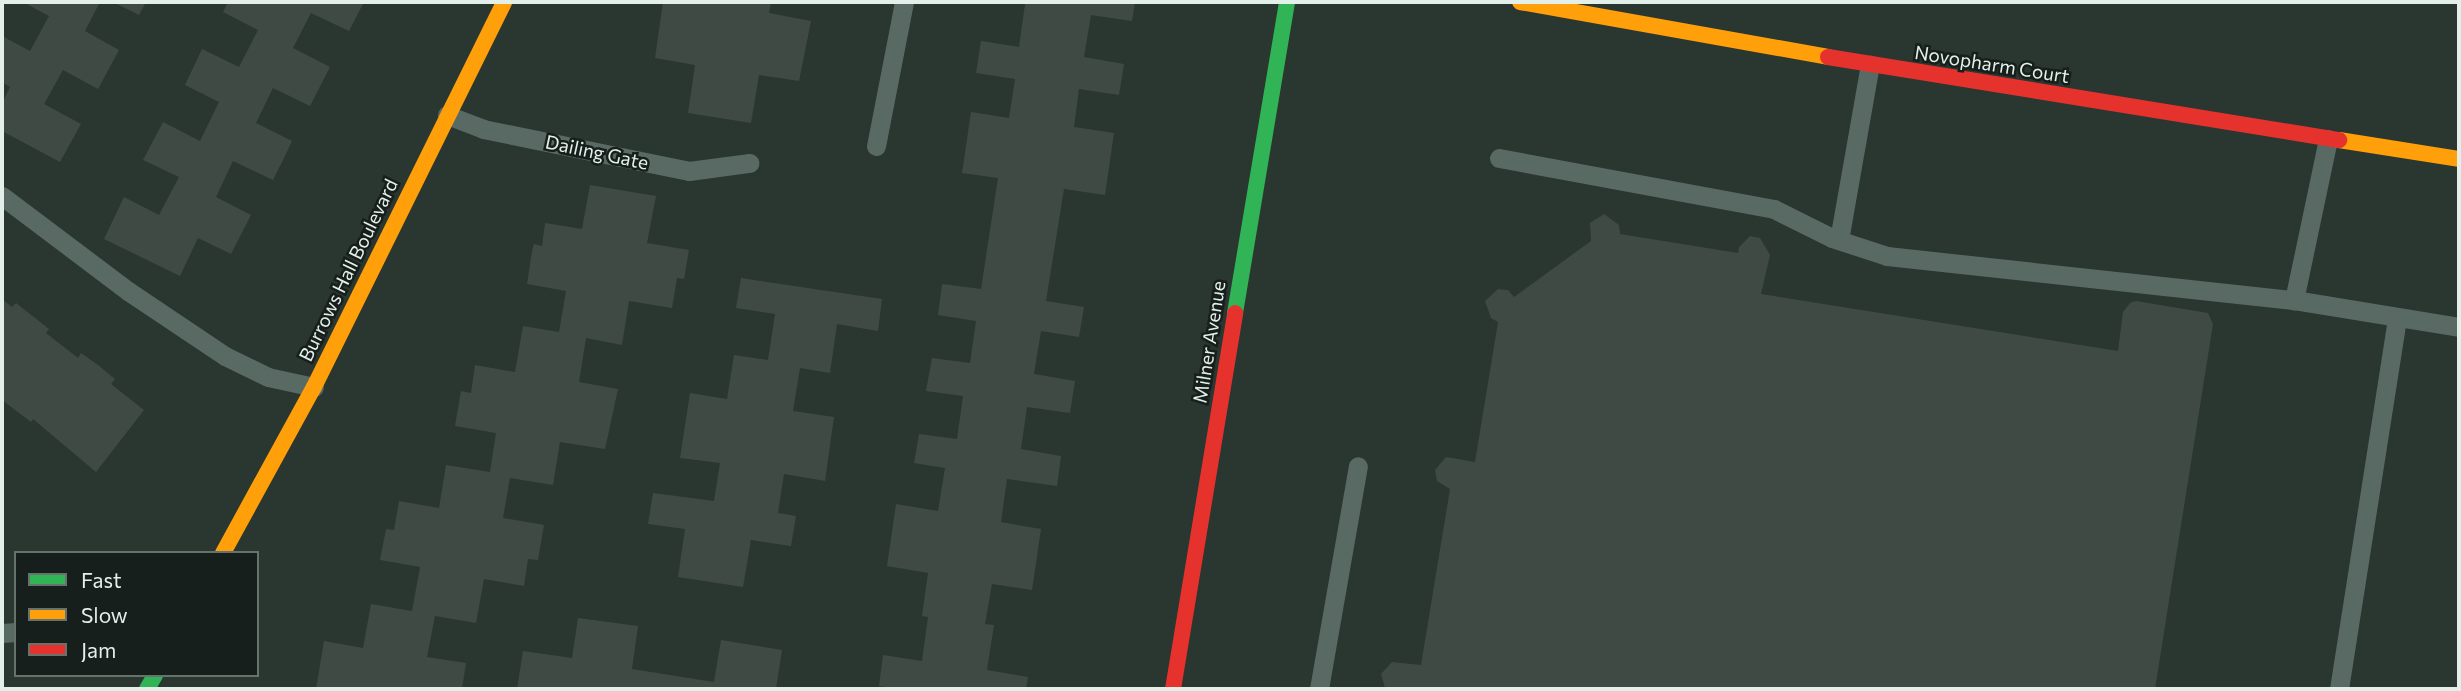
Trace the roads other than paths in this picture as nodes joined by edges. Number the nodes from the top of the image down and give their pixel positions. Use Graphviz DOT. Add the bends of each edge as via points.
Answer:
graph roads {
  1 [pos="505,2"];
  2 [pos="904,2"];
  3 [pos="1287,2"];
  4 [pos="1520,2"];
  5 [pos="1870,65"];
  6 [pos="447,115"];
  7 [pos="2328,139"];
  8 [pos="876,146"];
  9 [pos="1499,158"];
  10 [pos="2459,159"];
  11 [pos="749,163"];
  12 [pos="2,196"];
  13 [pos="1839,240"];
  14 [pos="2294,300"];
  15 [pos="2397,317"];
  16 [pos="2459,327"];
  17 [pos="314,387"];
  18 [pos="1358,466"];
  19 [pos="224,551"];
  20 [pos="1173,689"];
  21 [pos="1320,689"];
  22 [pos="2339,689"];
  1 -- 6 [label="street, Burrows Hall Boulevard"];
  2 -- 8 [label="lane"];
  3 -- 20 [label="street, Milner Avenue"];
  4 -- 5 [label="street, Novopharm Court"];
  5 -- 7 [label="street, Novopharm Court"];
  5 -- 13 [label="lane"];
  6 -- 11 [label="lane, Dailing Gate" via="483,129 689,171"];
  6 -- 17 [label="street, Burrows Hall Boulevard"];
  7 -- 10 [label="street, Novopharm Court"];
  7 -- 14 [label="lane"];
  9 -- 13 [label="lane" via="1774,209"];
  12 -- 17 [label="lane" via="128,291 225,356 268,377"];
  13 -- 14 [label="lane" via="1887,256"];
  14 -- 15 [label="lane"];
  15 -- 16 [label="lane"];
  15 -- 22 [label="lane"];
  17 -- 19 [label="street, Burrows Hall Boulevard"];
  18 -- 21 [label="lane"];
}
